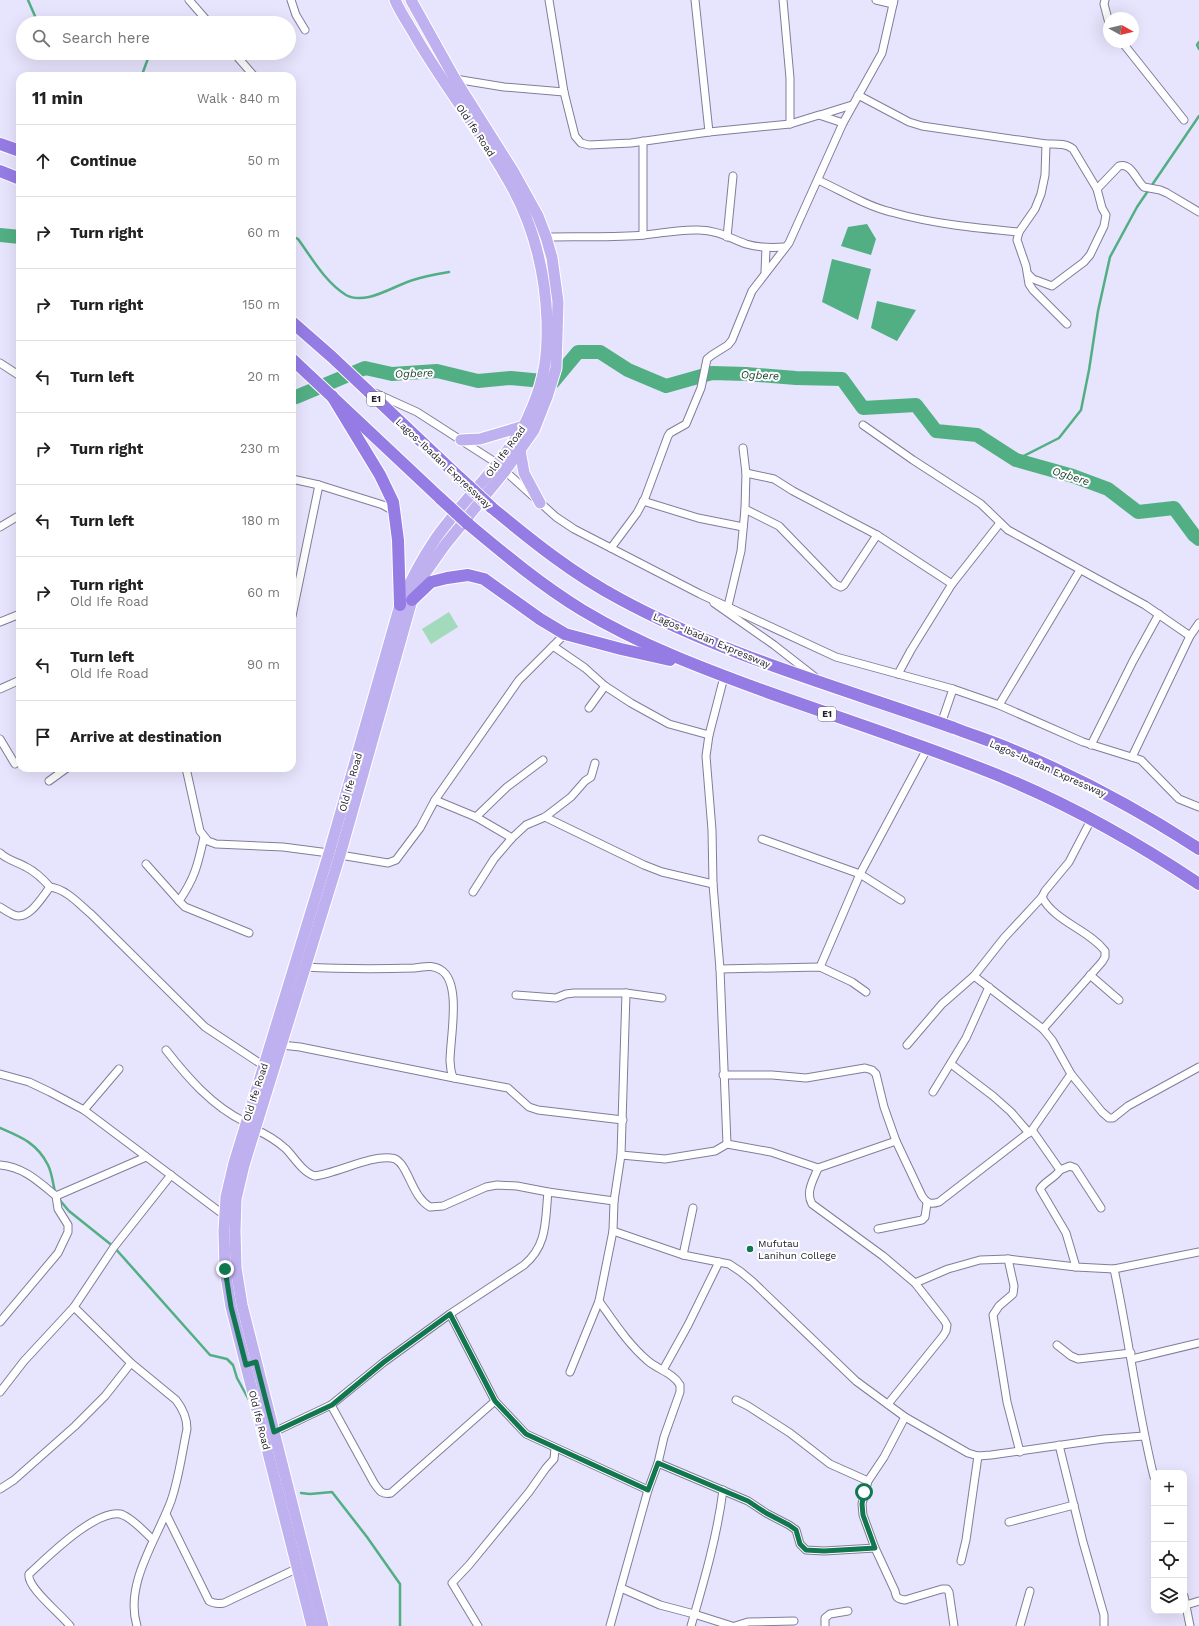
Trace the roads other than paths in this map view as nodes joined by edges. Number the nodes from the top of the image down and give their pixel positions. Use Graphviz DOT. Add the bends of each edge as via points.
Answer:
graph roads {
  1 [pos="189,0"];
  2 [pos="291,0"];
  3 [pos="395,0"];
  4 [pos="411,0"];
  5 [pos="549,0"];
  6 [pos="695,0"];
  7 [pos="783,0"];
  8 [pos="876,0"];
  9 [pos="1105,0"];
  10 [pos="893,2"];
  11 [pos="1106,12"];
  12 [pos="203,16"];
  13 [pos="304,30"];
  14 [pos="1127,48"];
  15 [pos="240,60"];
  16 [pos="446,62"];
  17 [pos="435,69"];
  18 [pos="251,72"];
  19 [pos="455,79"];
  20 [pos="564,92"];
  21 [pos="858,95"];
  22 [pos="852,105"];
  23 [pos="819,115"];
  24 [pos="1184,120"];
  25 [pos="843,123"];
  26 [pos="790,124"];
  27 [pos="709,132"];
  28 [pos="643,141"];
  29 [pos="0,144"];
  30 [pos="1046,144"];
  31 [pos="16,150"];
  32 [pos="0,171"];
  33 [pos="733,176"];
  34 [pos="16,177"];
  35 [pos="818,180"];
  36 [pos="1097,189"];
  37 [pos="1199,212"];
  38 [pos="1019,232"];
  39 [pos="643,235"];
  40 [pos="546,237"];
  41 [pos="727,237"];
  42 [pos="785,247"];
  43 [pos="766,248"];
  44 [pos="765,272"];
  45 [pos="1028,274"];
  46 [pos="1067,324"];
  47 [pos="296,326"];
  48 [pos="0,363"];
  49 [pos="296,363"];
  50 [pos="550,367"];
  51 [pos="16,373"];
  52 [pos="364,387"];
  53 [pos="332,396"];
  54 [pos="542,396"];
  55 [pos="863,425"];
  56 [pos="524,426"];
  57 [pos="461,440"];
  58 [pos="743,448"];
  59 [pos="520,450"];
  60 [pos="501,467"];
  61 [pos="746,473"];
  62 [pos="296,480"];
  63 [pos="319,485"];
  64 [pos="643,501"];
  65 [pos="540,503"];
  66 [pos="745,509"];
  67 [pos="396,514"];
  68 [pos="16,517"];
  69 [pos="1000,523"];
  70 [pos="0,527"];
  71 [pos="743,527"];
  72 [pos="878,535"];
  73 [pos="611,548"];
  74 [pos="1080,570"];
  75 [pos="952,584"];
  76 [pos="700,594"];
  77 [pos="296,597"];
  78 [pos="412,600"];
  79 [pos="400,605"];
  80 [pos="728,606"];
  81 [pos="1159,614"];
  82 [pos="16,616"];
  83 [pos="0,622"];
  84 [pos="1199,623"];
  85 [pos="565,634"];
  86 [pos="1190,636"];
  87 [pos="553,646"];
  88 [pos="692,663"];
  89 [pos="898,674"];
  90 [pos="724,677"];
  91 [pos="16,682"];
  92 [pos="822,682"];
  93 [pos="605,686"];
  94 [pos="0,689"];
  95 [pos="953,689"];
  96 [pos="998,705"];
  97 [pos="589,708"];
  98 [pos="941,724"];
  99 [pos="708,735"];
  100 [pos="0,738"];
  101 [pos="1091,745"];
  102 [pos="927,749"];
  103 [pos="1132,757"];
  104 [pos="543,760"];
  105 [pos="595,763"];
  106 [pos="15,764"];
  107 [pos="61,772"];
  108 [pos="187,772"];
  109 [pos="49,781"];
  110 [pos="435,800"];
  111 [pos="1199,807"];
  112 [pos="476,817"];
  113 [pos="545,817"];
  114 [pos="1092,818"];
  115 [pos="204,837"];
  116 [pos="512,838"];
  117 [pos="762,839"];
  118 [pos="1199,849"];
  119 [pos="0,854"];
  120 [pos="335,854"];
  121 [pos="146,864"];
  122 [pos="860,874"];
  123 [pos="327,879"];
  124 [pos="713,884"];
  125 [pos="1199,884"];
  126 [pos="50,887"];
  127 [pos="473,892"];
  128 [pos="1042,897"];
  129 [pos="901,900"];
  130 [pos="179,901"];
  131 [pos="0,907"];
  132 [pos="249,933"];
  133 [pos="304,967"];
  134 [pos="820,967"];
  135 [pos="720,969"];
  136 [pos="1090,975"];
  137 [pos="974,976"];
  138 [pos="989,987"];
  139 [pos="866,992"];
  140 [pos="626,994"];
  141 [pos="516,995"];
  142 [pos="662,998"];
  143 [pos="1119,1000"];
  144 [pos="1043,1029"];
  145 [pos="281,1045"];
  146 [pos="906,1045"];
  147 [pos="166,1050"];
  148 [pos="952,1064"];
  149 [pos="264,1066"];
  150 [pos="1199,1067"];
  151 [pos="119,1069"];
  152 [pos="0,1074"];
  153 [pos="1071,1074"];
  154 [pos="723,1075"];
  155 [pos="454,1078"];
  156 [pos="932,1092"];
  157 [pos="84,1110"];
  158 [pos="623,1120"];
  159 [pos="250,1126"];
  160 [pos="1031,1131"];
  161 [pos="896,1141"];
  162 [pos="727,1144"];
  163 [pos="621,1155"];
  164 [pos="146,1157"];
  165 [pos="1,1167"];
  166 [pos="818,1168"];
  167 [pos="1060,1170"];
  168 [pos="170,1175"];
  169 [pos="548,1192"];
  170 [pos="56,1196"];
  171 [pos="614,1201"];
  172 [pos="927,1203"];
  173 [pos="693,1208"];
  174 [pos="1101,1208"];
  175 [pos="224,1215"];
  176 [pos="878,1229"];
  177 [pos="613,1231"];
  178 [pos="1199,1252"];
  179 [pos="683,1255"];
  180 [pos="1008,1259"];
  181 [pos="719,1262"];
  182 [pos="1076,1267"];
  183 [pos="1114,1269"];
  184 [pos="915,1283"];
  185 [pos="599,1301"];
  186 [pos="74,1307"];
  187 [pos="450,1314"];
  188 [pos="0,1322"];
  189 [pos="1199,1343"];
  190 [pos="1057,1345"];
  191 [pos="1131,1356"];
  192 [pos="131,1362"];
  193 [pos="251,1363"];
  194 [pos="663,1370"];
  195 [pos="570,1372"];
  196 [pos="0,1392"];
  197 [pos="736,1400"];
  198 [pos="495,1401"];
  199 [pos="888,1404"];
  200 [pos="332,1405"];
  201 [pos="905,1417"];
  202 [pos="274,1432"];
  203 [pos="1144,1436"];
  204 [pos="1059,1445"];
  205 [pos="555,1448"];
  206 [pos="1020,1452"];
  207 [pos="978,1456"];
  208 [pos="658,1463"];
  209 [pos="1152,1470"];
  210 [pos="868,1481"];
  211 [pos="0,1489"];
  212 [pos="648,1490"];
  213 [pos="722,1490"];
  214 [pos="1074,1505"];
  215 [pos="166,1514"];
  216 [pos="1009,1522"];
  217 [pos="153,1540"];
  218 [pos="875,1548"];
  219 [pos="961,1561"];
  220 [pos="298,1568"];
  221 [pos="621,1588"];
  222 [pos="1030,1591"];
  223 [pos="1199,1601"];
  224 [pos="1187,1605"];
  225 [pos="1187,1610"];
  226 [pos="848,1611"];
  227 [pos="694,1614"];
  228 [pos="794,1621"];
  229 [pos="70,1626"];
  230 [pos="137,1626"];
  231 [pos="312,1626"];
  232 [pos="323,1626"];
  233 [pos="478,1626"];
  234 [pos="610,1626"];
  235 [pos="691,1626"];
  236 [pos="732,1626"];
  237 [pos="735,1626"];
  238 [pos="825,1626"];
  239 [pos="954,1626"];
  240 [pos="1020,1626"];
  241 [pos="1104,1626"];
  242 [pos="1190,1626"];
  1 -- 12 [label="street"];
  2 -- 13 [label="street"];
  3 -- 17 [label="main road, Old Ife Road"];
  4 -- 16 [label="main road, Old Ife Road"];
  5 -- 20 [label="street"];
  6 -- 27 [label="street"];
  7 -- 26 [label="street" via="790,84"];
  8 -- 10 [label="street"];
  9 -- 11 [label="street"];
  10 -- 21 [label="street" via="882,52"];
  14 -- 24 [label="street"];
  15 -- 18 [label="street"];
  16 -- 17 [label="main road"];
  16 -- 19 [label="main road, Old Ife Road"];
  17 -- 50 [label="main road, Old Ife Road" via="504,173 522,207 540,263 546,302 547,355"];
  19 -- 20 [label="street" via="504,87"];
  19 -- 40 [label="main road, Old Ife Road" via="513,171 532,204"];
  20 -- 28 [label="street" via="576,136 582,143 589,145"];
  21 -- 22 [label="street"];
  21 -- 30 [label="street" via="909,122 922,126"];
  22 -- 23 [label="street"];
  22 -- 25 [label="street"];
  23 -- 25 [label="street"];
  23 -- 26 [label="street"];
  25 -- 35 [label="street"];
  26 -- 27 [label="street"];
  27 -- 28 [label="street"];
  28 -- 39 [label="street"];
  29 -- 31 [label="highway"];
  30 -- 36 [label="street" via="1069,146 1073,149"];
  30 -- 38 [label="street" via="1045,175 1041,194"];
  32 -- 34 [label="highway"];
  33 -- 41 [label="street"];
  35 -- 38 [label="street" via="891,212 950,225"];
  35 -- 42 [label="street"];
  36 -- 37 [label="street" via="1118,166 1123,165 1128,167 1144,187 1160,190"];
  36 -- 45 [label="street" via="1106,215 1104,226 1090,255 1052,286 1033,279"];
  38 -- 45 [label="street" via="1017,240"];
  39 -- 40 [label="street"];
  39 -- 41 [label="street" via="701,230"];
  40 -- 50 [label="main road, Old Ife Road" via="552,258 558,302"];
  41 -- 43 [label="street"];
  42 -- 43 [label="street"];
  42 -- 44 [label="street"];
  43 -- 44 [label="street"];
  44 -- 64 [label="street" via="752,291 732,340 707,359 702,381 686,424 668,436"];
  45 -- 46 [label="street" via="1029,284 1033,290"];
  47 -- 52 [label="highway, Lagos-Ibadan Expressway / E1"];
  48 -- 51 [label="street"];
  49 -- 53 [label="highway, E1"];
  50 -- 54 [label="main road, Old Ife Road"];
  52 -- 57 [label="street" via="417,412"];
  52 -- 92 [label="highway, Lagos-Ibadan Expressway / E1, bridge" via="491,507 566,566 620,599 707,639 778,668"];
  53 -- 67 [label="highway" via="389,492"];
  53 -- 88 [label="highway, E1, bridge" via="511,561 583,611 632,637"];
  54 -- 56 [label="main road, Old Ife Road"];
  54 -- 59 [label="main road, Old Ife Road" via="534,430"];
  55 -- 69 [label="street" via="981,504"];
  56 -- 57 [label="main road" via="480,439"];
  56 -- 60 [label="main road, Old Ife Road"];
  57 -- 60 [label="street"];
  58 -- 61 [label="street"];
  59 -- 60 [label="main road, Old Ife Road"];
  59 -- 65 [label="main road" via="524,473"];
  60 -- 65 [label="street"];
  60 -- 78 [label="main road, Old Ife Road" via="423,576"];
  60 -- 79 [label="main road, Old Ife Road" via="437,537 414,572"];
  61 -- 66 [label="street"];
  61 -- 72 [label="street" via="774,479 793,492"];
  62 -- 63 [label="street"];
  63 -- 67 [label="street" via="383,505"];
  63 -- 77 [label="street"];
  64 -- 71 [label="street" via="698,518"];
  64 -- 73 [label="street"];
  65 -- 73 [label="street" via="556,518"];
  66 -- 71 [label="street"];
  66 -- 72 [label="street" via="779,526 835,584 841,587"];
  67 -- 79 [label="highway"];
  68 -- 70 [label="street"];
  69 -- 74 [label="street"];
  69 -- 75 [label="street"];
  71 -- 80 [label="street" via="741,551"];
  72 -- 75 [label="street"];
  73 -- 76 [label="street"];
  74 -- 81 [label="street"];
  74 -- 96 [label="street"];
  75 -- 89 [label="street"];
  76 -- 80 [label="street"];
  76 -- 92 [label="street"];
  78 -- 85 [label="highway" via="431,582 468,575 484,579"];
  78 -- 120 [label="main road, Old Ife Road"];
  79 -- 120 [label="main road, Old Ife Road"];
  80 -- 89 [label="street" via="836,657"];
  81 -- 86 [label="street"];
  81 -- 101 [label="street"];
  82 -- 83 [label="street"];
  84 -- 86 [label="street"];
  85 -- 87 [label="street"];
  85 -- 88 [label="highway" via="662,659"];
  86 -- 103 [label="street"];
  87 -- 93 [label="street" via="585,668"];
  87 -- 110 [label="street" via="519,680"];
  88 -- 90 [label="highway, E1"];
  89 -- 95 [label="street"];
  90 -- 99 [label="street"];
  90 -- 102 [label="highway, E1"];
  91 -- 94 [label="street"];
  92 -- 98 [label="highway, Lagos-Ibadan Expressway / E1"];
  93 -- 97 [label="street"];
  93 -- 99 [label="street" via="669,724"];
  95 -- 96 [label="street"];
  95 -- 98 [label="street"];
  96 -- 101 [label="street"];
  98 -- 118 [label="highway, Lagos-Ibadan Expressway / E1" via="1010,748 1078,780 1163,826"];
  99 -- 124 [label="street" via="706,756"];
  100 -- 106 [label="street"];
  101 -- 103 [label="street"];
  102 -- 114 [label="highway, E1" via="1006,778"];
  102 -- 122 [label="street"];
  103 -- 111 [label="street" via="1141,760 1179,799"];
  104 -- 112 [label="street" via="507,786"];
  105 -- 113 [label="street" via="591,777"];
  107 -- 109 [label="street"];
  108 -- 115 [label="street" via="200,831"];
  110 -- 112 [label="street"];
  110 -- 120 [label="street" via="420,828 396,860 388,863"];
  112 -- 116 [label="street"];
  113 -- 116 [label="street" via="526,825"];
  113 -- 124 [label="street" via="644,865"];
  114 -- 125 [label="highway, E1"];
  114 -- 128 [label="street" via="1069,862"];
  115 -- 120 [label="street" via="216,844 283,847"];
  115 -- 130 [label="street" via="198,866 190,886"];
  116 -- 127 [label="street" via="494,859"];
  117 -- 122 [label="street"];
  119 -- 126 [label="street" via="39,875"];
  120 -- 123 [label="main road, Old Ife Road"];
  121 -- 130 [label="street"];
  122 -- 129 [label="street"];
  122 -- 134 [label="street"];
  123 -- 133 [label="main road, Old Ife Road"];
  123 -- 149 [label="main road, Old Ife Road"];
  124 -- 135 [label="street"];
  126 -- 131 [label="street" via="31,911 25,914 15,916"];
  126 -- 149 [label="street" via="57,888 91,914 205,1027"];
  128 -- 136 [label="street" via="1046,904 1097,942 1105,951 1102,962"];
  128 -- 137 [label="street" via="1004,938"];
  130 -- 132 [label="street" via="185,907"];
  133 -- 145 [label="main road, Old Ife Road"];
  133 -- 155 [label="street" via="377,970 434,966 442,970 450,983 453,1003 450,1054 451,1075"];
  134 -- 135 [label="street"];
  134 -- 139 [label="street" via="852,982"];
  135 -- 154 [label="street"];
  136 -- 143 [label="street"];
  136 -- 144 [label="street"];
  137 -- 138 [label="street"];
  137 -- 146 [label="street" via="942,1004"];
  138 -- 144 [label="street"];
  138 -- 148 [label="street"];
  140 -- 141 [label="street" via="574,993 556,998"];
  140 -- 142 [label="street"];
  140 -- 158 [label="street"];
  144 -- 153 [label="street"];
  145 -- 155 [label="street"];
  145 -- 159 [label="main road, Old Ife Road"];
  147 -- 159 [label="street" via="187,1077 220,1108"];
  148 -- 156 [label="street"];
  148 -- 160 [label="street" via="993,1096"];
  149 -- 159 [label="main road, Old Ife Road"];
  150 -- 153 [label="street" via="1128,1106 1113,1118 1102,1112"];
  151 -- 157 [label="street"];
  152 -- 157 [label="street" via="29,1082"];
  153 -- 160 [label="street"];
  154 -- 161 [label="street" via="806,1078 865,1068 872,1070 876,1074"];
  154 -- 162 [label="street"];
  155 -- 158 [label="street" via="508,1088 529,1107 538,1110"];
  157 -- 164 [label="street"];
  158 -- 163 [label="street"];
  159 -- 169 [label="street" via="286,1148 316,1176 373,1160 392,1158 399,1161 419,1198 430,1207 443,1206 486,1187 497,1185"];
  159 -- 175 [label="main road, Old Ife Road" via="226,1197"];
  159 -- 193 [label="main road, Old Ife Road" via="236,1199 235,1248 238,1287"];
  160 -- 167 [label="street"];
  160 -- 172 [label="street" via="939,1202"];
  161 -- 166 [label="street"];
  161 -- 172 [label="street"];
  162 -- 163 [label="street" via="715,1151 665,1159"];
  162 -- 166 [label="street" via="771,1152"];
  163 -- 171 [label="street"];
  164 -- 168 [label="street"];
  164 -- 170 [label="street"];
  165 -- 170 [label="street" via="14,1167 27,1173"];
  166 -- 184 [label="street" via="809,1192 812,1204"];
  167 -- 174 [label="street" via="1070,1166 1075,1168"];
  167 -- 182 [label="street" via="1040,1189 1066,1233"];
  168 -- 175 [label="street"];
  168 -- 186 [label="street" via="114,1247"];
  169 -- 171 [label="street"];
  169 -- 187 [label="street" via="542,1242 533,1257"];
  170 -- 188 [label="street" via="58,1209 68,1225 68,1232 58,1253"];
  171 -- 177 [label="street"];
  172 -- 176 [label="street" via="922,1220"];
  173 -- 179 [label="street"];
  175 -- 193 [label="main road, Old Ife Road" via="226,1276 231,1307"];
  177 -- 179 [label="street"];
  177 -- 185 [label="street"];
  178 -- 183 [label="street"];
  179 -- 181 [label="street"];
  180 -- 182 [label="street"];
  180 -- 184 [label="street" via="974,1261"];
  180 -- 206 [label="street" via="1014,1286 1013,1294 993,1315 1007,1402"];
  181 -- 194 [label="street"];
  181 -- 199 [label="street" via="729,1264 741,1272 856,1381"];
  182 -- 183 [label="street"];
  183 -- 191 [label="street"];
  184 -- 199 [label="street" via="944,1320 947,1325 946,1331"];
  185 -- 194 [label="street" via="621,1333 649,1362"];
  185 -- 195 [label="street"];
  186 -- 192 [label="street"];
  186 -- 196 [label="street" via="20,1365"];
  187 -- 198 [label="street"];
  187 -- 200 [label="street" via="384,1362"];
  189 -- 191 [label="street"];
  190 -- 191 [label="street" via="1078,1359"];
  191 -- 203 [label="street"];
  192 -- 211 [label="street" via="105,1396 75,1426 14,1480"];
  192 -- 215 [label="street" via="176,1400 187,1420 179,1467"];
  193 -- 202 [label="main road, Old Ife Road"];
  193 -- 220 [label="main road, Old Ife Road"];
  194 -- 208 [label="street" via="677,1380 680,1392 664,1436"];
  197 -- 210 [label="street" via="790,1433 830,1464"];
  198 -- 200 [label="street" via="391,1493 385,1494 381,1493 374,1483"];
  198 -- 205 [label="street" via="526,1434"];
  199 -- 201 [label="street"];
  200 -- 202 [label="street"];
  201 -- 207 [label="street" via="959,1449"];
  201 -- 210 [label="street"];
  202 -- 232 [label="main road, Old Ife Road"];
  203 -- 204 [label="street"];
  203 -- 209 [label="street"];
  204 -- 206 [label="street"];
  204 -- 214 [label="street"];
  205 -- 212 [label="street"];
  205 -- 233 [label="street" via="554,1460 470,1565 452,1583"];
  206 -- 207 [label="street"];
  207 -- 219 [label="street"];
  208 -- 212 [label="street"];
  208 -- 213 [label="street"];
  210 -- 218 [label="street" via="862,1504 863,1515"];
  212 -- 221 [label="street"];
  213 -- 218 [label="street" via="748,1501 789,1525 796,1530 800,1544 806,1550"];
  213 -- 227 [label="street" via="712,1553"];
  214 -- 216 [label="street"];
  214 -- 241 [label="street" via="1104,1615"];
  215 -- 217 [label="street"];
  215 -- 220 [label="street" via="212,1603 224,1603"];
  217 -- 229 [label="street" via="120,1514 108,1516 91,1523 72,1536 29,1574 29,1579 37,1591"];
  217 -- 230 [label="street" via="135,1593"];
  218 -- 239 [label="street" via="899,1600 947,1589"];
  220 -- 231 [label="main road, Old Ife Road"];
  221 -- 227 [label="street" via="660,1605"];
  221 -- 234 [label="street"];
  222 -- 240 [label="street"];
  223 -- 224 [label="street"];
  225 -- 242 [label="street"];
  226 -- 238 [label="street" via="830,1614 825,1618"];
  227 -- 235 [label="street"];
  227 -- 236 [label="street"];
  228 -- 237 [label="street" via="748,1622"];
}
